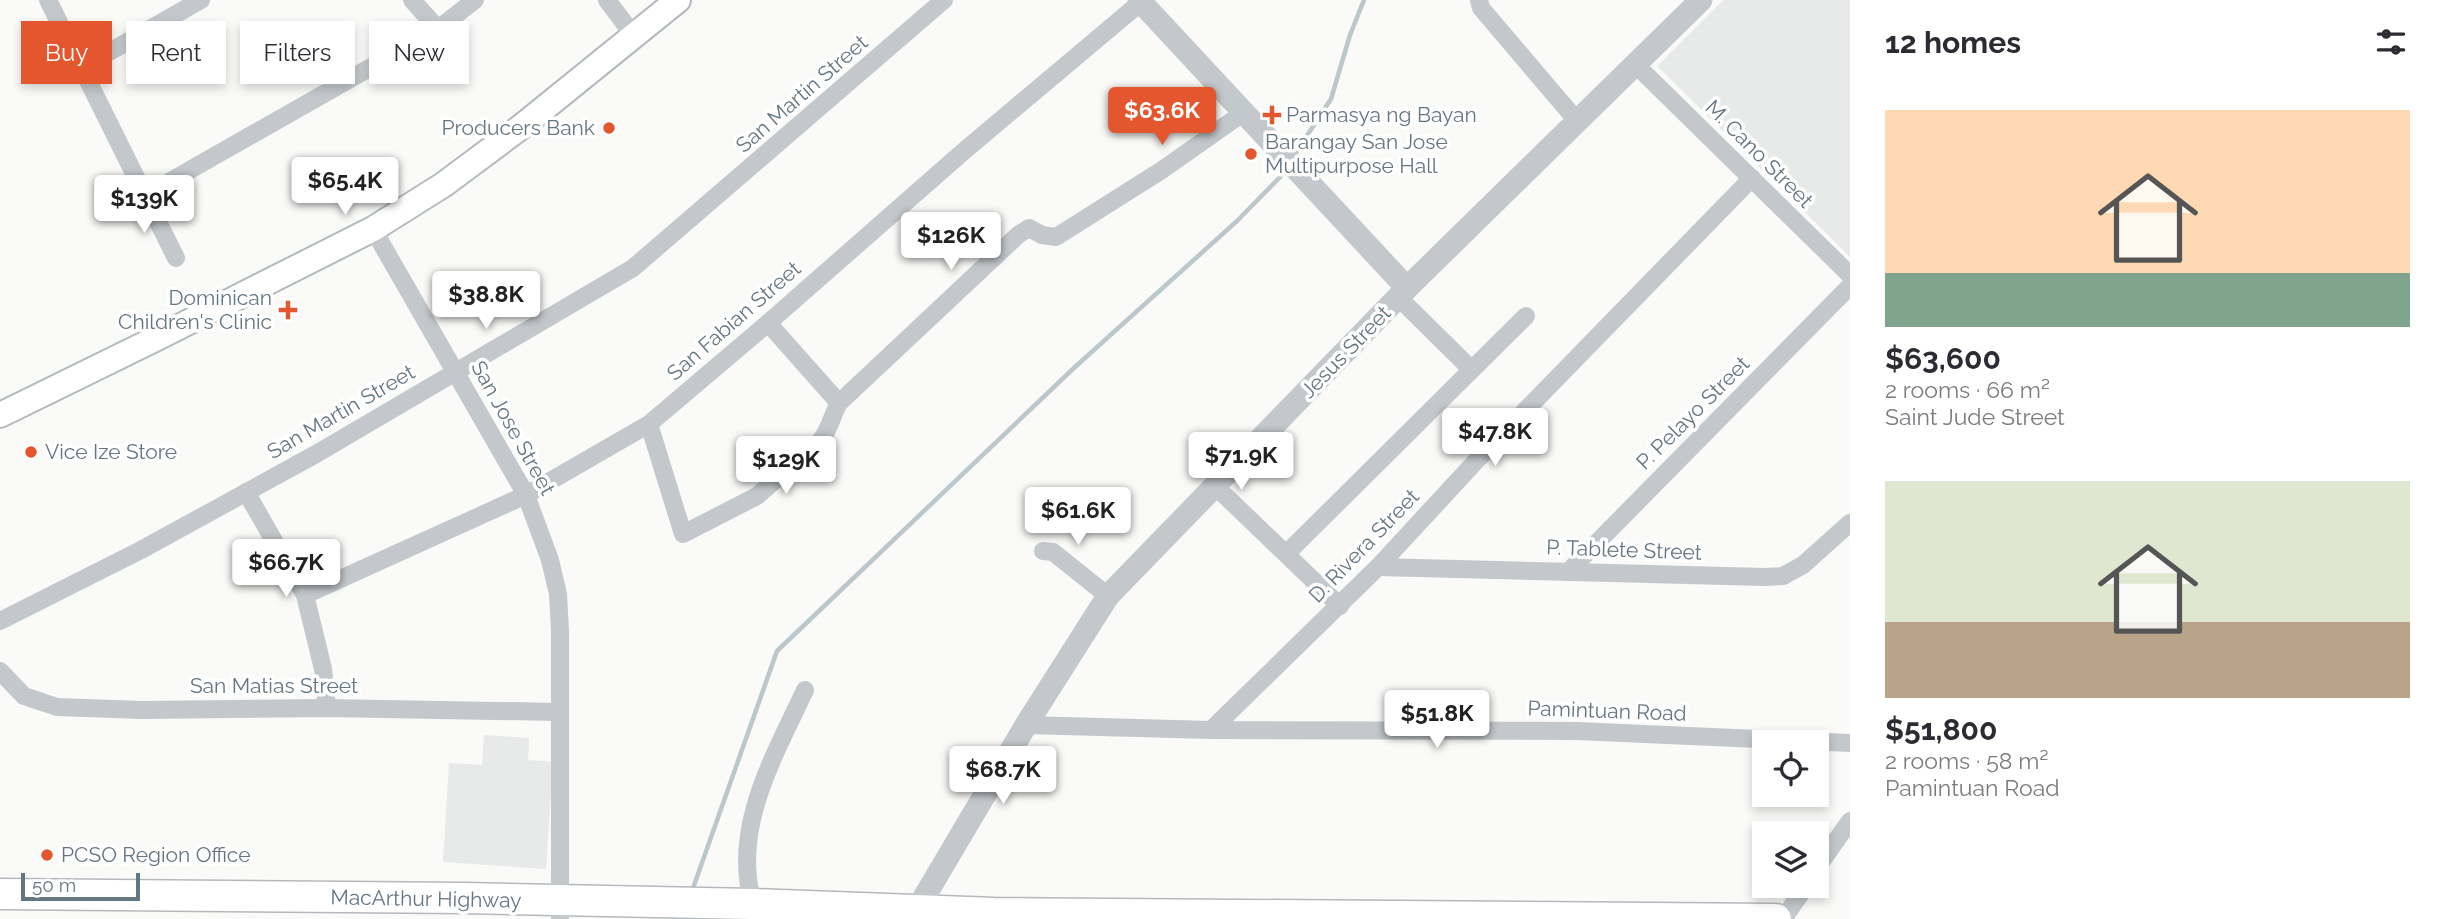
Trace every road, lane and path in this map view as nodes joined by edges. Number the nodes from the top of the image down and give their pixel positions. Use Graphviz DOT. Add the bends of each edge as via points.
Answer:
graph roads {
  1 [pos="48,0"];
  2 [pos="201,0"];
  3 [pos="412,0"];
  4 [pos="475,0"];
  5 [pos="607,0"];
  6 [pos="678,0"];
  7 [pos="944,0"];
  8 [pos="1701,0"];
  9 [pos="1140,1"];
  10 [pos="1479,1"];
  11 [pos="58,21"];
  12 [pos="431,21"];
  13 [pos="448,21"];
  14 [pos="634,36"];
  15 [pos="112,50"];
  16 [pos="1636,65"];
  17 [pos="369,68"];
  18 [pos="89,84"];
  19 [pos="1243,113"];
  20 [pos="1578,122"];
  21 [pos="1752,178"];
  22 [pos="146,195"];
  23 [pos="373,229"];
  24 [pos="176,258"];
  25 [pos="1850,275"];
  26 [pos="1850,286"];
  27 [pos="1403,293"];
  28 [pos="1525,316"];
  29 [pos="768,323"];
  30 [pos="1470,368"];
  31 [pos="456,371"];
  32 [pos="839,403"];
  33 [pos="0,415"];
  34 [pos="649,424"];
  35 [pos="1215,486"];
  36 [pos="246,492"];
  37 [pos="526,495"];
  38 [pos="1850,523"];
  39 [pos="1043,551"];
  40 [pos="1287,553"];
  41 [pos="1378,567"];
  42 [pos="1568,572"];
  43 [pos="305,595"];
  44 [pos="1108,596"];
  45 [pos="1340,606"];
  46 [pos="0,621"];
  47 [pos="0,671"];
  48 [pos="805,690"];
  49 [pos="327,708"];
  50 [pos="560,712"];
  51 [pos="1026,725"];
  52 [pos="1211,730"];
  53 [pos="1850,743"];
  54 [pos="1850,821"];
  55 [pos="1829,851"];
  56 [pos="0,894"];
  57 [pos="1798,898"];
  58 [pos="748,904"];
  59 [pos="560,910"];
  60 [pos="914,915"];
  61 [pos="1776,919"];
  62 [pos="1783,919"];
  1 -- 11 [label="street"];
  2 -- 15 [label="street"];
  3 -- 12 [label="street"];
  4 -- 13 [label="street"];
  5 -- 14 [label="street"];
  6 -- 14 [label="main road"];
  7 -- 31 [label="street, San Martin Street" via="633,268"];
  8 -- 16 [label="street, Jesus Street"];
  9 -- 19 [label="street"];
  9 -- 29 [label="street, San Fabian Street"];
  10 -- 20 [label="street"];
  14 -- 23 [label="main road" via="521,127"];
  16 -- 20 [label="street, Jesus Street"];
  16 -- 21 [label="street, M. Cano Street"];
  17 -- 22 [label="street"];
  18 -- 22 [label="street"];
  19 -- 27 [label="street" via="1315,188"];
  19 -- 32 [label="street" via="1056,237 1028,228 1017,235"];
  20 -- 27 [label="street, Jesus Street"];
  21 -- 25 [label="street, M. Cano Street"];
  21 -- 41 [label="street, D. Rivera Street"];
  22 -- 24 [label="street"];
  23 -- 31 [label="street, San Jose Street"];
  23 -- 33 [label="main road"];
  26 -- 42 [label="street, P. Pelayo Street"];
  27 -- 30 [label="street"];
  27 -- 35 [label="street, Jesus Street"];
  28 -- 30 [label="street"];
  29 -- 32 [label="street"];
  29 -- 34 [label="street, San Fabian Street"];
  30 -- 40 [label="street"];
  31 -- 36 [label="street, San Martin Street"];
  31 -- 37 [label="street, San Jose Street"];
  32 -- 34 [label="street" via="821,440 757,496 682,534"];
  34 -- 37 [label="street, San Fabian Street"];
  35 -- 40 [label="street"];
  35 -- 44 [label="street, Jesus Street"];
  36 -- 43 [label="street"];
  36 -- 46 [label="street, San Martin Street"];
  37 -- 43 [label="street, San Fabian Street"];
  37 -- 50 [label="street, San Jose Street" via="558,594"];
  38 -- 42 [label="street, P. Tablete Street" via="1803,565 1783,576"];
  39 -- 44 [label="street" via="1053,552"];
  40 -- 45 [label="street"];
  41 -- 42 [label="street, P. Tablete Street"];
  41 -- 45 [label="street, D. Rivera Street"];
  43 -- 49 [label="street" via="323,669"];
  44 -- 51 [label="street, Jesus Street"];
  45 -- 52 [label="street, D. Rivera Street"];
  47 -- 49 [label="street, San Matias Street" via="24,696 57,708"];
  48 -- 58 [label="street" via="761,785 751,819"];
  49 -- 50 [label="street, San Matias Street"];
  50 -- 59 [label="street, San Jose Street"];
  51 -- 52 [label="street, Pamintuan Road"];
  51 -- 60 [label="street, Jesus Street"];
  52 -- 53 [label="street, Pamintuan Road" via="1577,732"];
  54 -- 55 [label="street"];
  56 -- 59 [label="highway, MacArthur Highway"];
  57 -- 62 [label="street"];
  58 -- 59 [label="highway, MacArthur Highway" via="637,903"];
  58 -- 60 [label="highway, MacArthur Highway"];
  60 -- 61 [label="highway, MacArthur Highway"];
}
